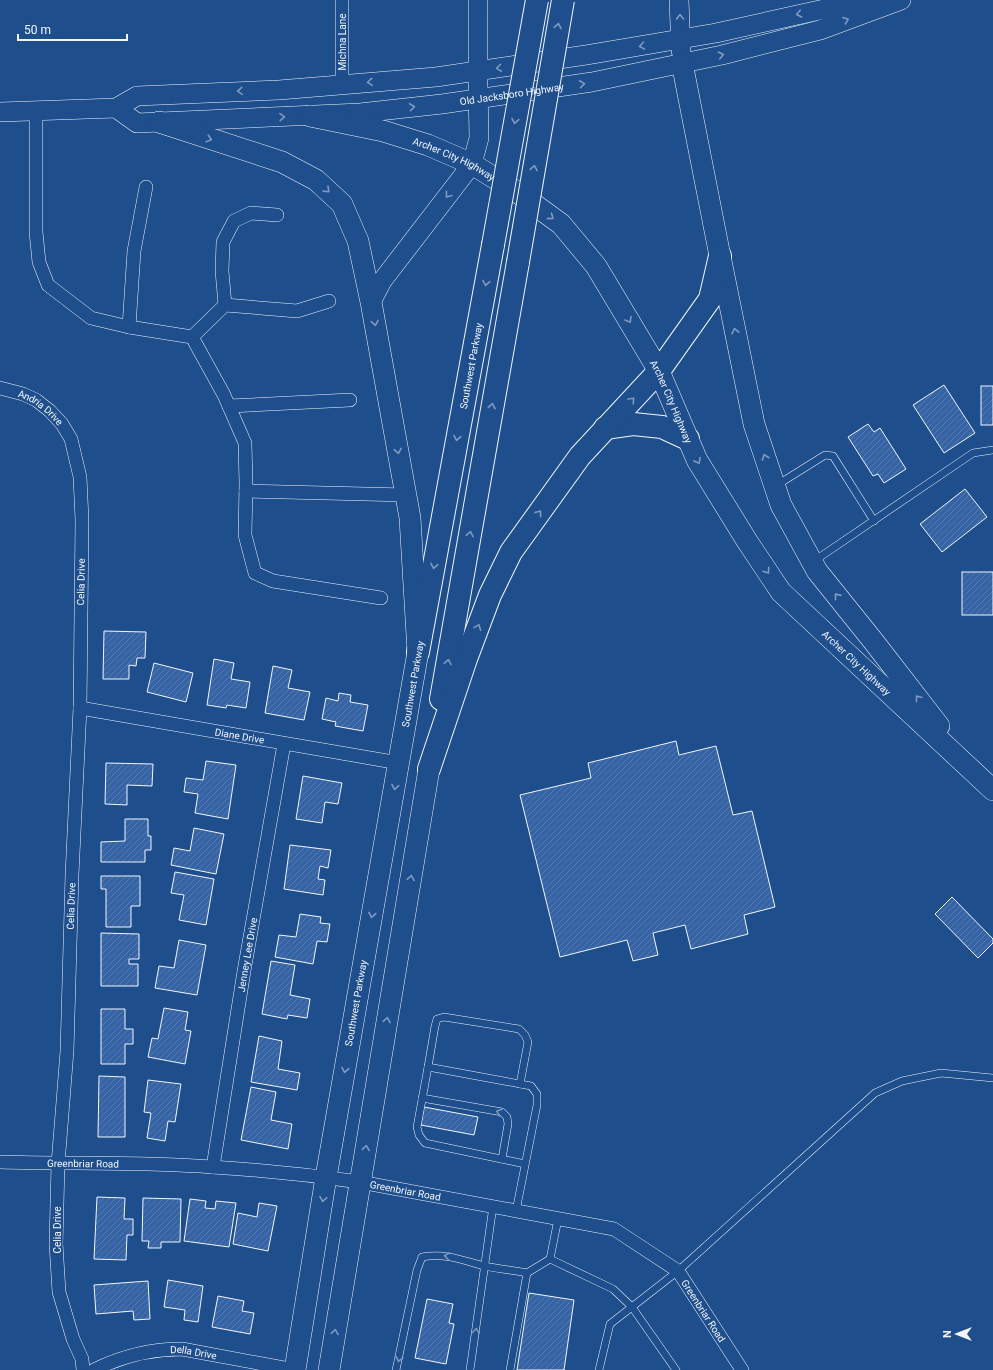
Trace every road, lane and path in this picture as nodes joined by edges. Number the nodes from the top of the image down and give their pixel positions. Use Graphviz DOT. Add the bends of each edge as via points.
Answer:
graph roads {
  1 [pos="342,0"];
  2 [pos="478,0"];
  3 [pos="537,0"];
  4 [pos="563,0"];
  5 [pos="679,0"];
  6 [pos="865,0"];
  7 [pos="901,0"];
  8 [pos="680,39"];
  9 [pos="682,63"];
  10 [pos="478,71"];
  11 [pos="342,85"];
  12 [pos="478,98"];
  13 [pos="116,108"];
  14 [pos="36,111"];
  15 [pos="0,112"];
  16 [pos="310,116"];
  17 [pos="159,122"];
  18 [pos="472,164"];
  19 [pos="146,187"];
  20 [pos="277,214"];
  21 [pos="720,256"];
  22 [pos="329,301"];
  23 [pos="371,302"];
  24 [pos="225,305"];
  25 [pos="129,327"];
  26 [pos="192,337"];
  27 [pos="659,371"];
  28 [pos="0,388"];
  29 [pos="350,400"];
  30 [pos="228,406"];
  31 [pos="605,428"];
  32 [pos="71,439"];
  33 [pos="688,439"];
  34 [pos="993,450"];
  35 [pos="775,486"];
  36 [pos="246,491"];
  37 [pos="406,495"];
  38 [pos="874,521"];
  39 [pos="812,563"];
  40 [pos="381,598"];
  41 [pos="418,652"];
  42 [pos="80,708"];
  43 [pos="284,744"];
  44 [pos="399,763"];
  45 [pos="429,769"];
  46 [pos="976,774"];
  47 [pos="993,790"];
  48 [pos="364,956"];
  49 [pos="397,963"];
  50 [pos="428,1068"];
  51 [pos="993,1078"];
  52 [pos="520,1084"];
  53 [pos="422,1098"];
  54 [pos="502,1159"];
  55 [pos="0,1162"];
  56 [pos="58,1164"];
  57 [pos="525,1164"];
  58 [pos="213,1166"];
  59 [pos="326,1177"];
  60 [pos="360,1182"];
  61 [pos="493,1206"];
  62 [pos="516,1211"];
  63 [pos="558,1219"];
  64 [pos="550,1258"];
  65 [pos="485,1266"];
  66 [pos="678,1271"];
  67 [pos="527,1273"];
  68 [pos="632,1307"];
  69 [pos="83,1370"];
  70 [pos="94,1370"];
  71 [pos="295,1370"];
  72 [pos="329,1370"];
  73 [pos="396,1370"];
  74 [pos="470,1370"];
  75 [pos="510,1370"];
  76 [pos="599,1370"];
  77 [pos="676,1370"];
  78 [pos="742,1370"];
  1 -- 11 [label="street, Michna Lane"];
  2 -- 10 [label="main road"];
  3 -- 41 [label="highway, Southwest Parkway, one-way, bridge"];
  45 -- 4 [label="highway, one-way, bridge"];
  8 -- 5 [label="main road, one-way"];
  6 -- 8 [label="main road, one-way"];
  9 -- 7 [label="main road, Old Jacksboro Highway, one-way" via="820,30"];
  8 -- 9 [label="main road"];
  8 -- 10 [label="main road, one-way"];
  12 -- 9 [label="main road, Old Jacksboro Highway, one-way" via="592,82"];
  9 -- 21 [label="main road, Archer City Highway"];
  10 -- 11 [label="main road, one-way"];
  10 -- 12 [label="main road"];
  11 -- 13 [label="main road, one-way" via="137,96"];
  16 -- 12 [label="main road, Old Jacksboro Highway, one-way" via="360,113"];
  12 -- 18 [label="main road" via="479,138"];
  13 -- 14 [label="main road"];
  13 -- 17 [label="main road, Old Jacksboro Highway" via="137,123"];
  14 -- 15 [label="main road"];
  14 -- 25 [label="street" via="36,232 39,262 48,285 91,318"];
  17 -- 16 [label="main road, Old Jacksboro Highway, one-way"];
  16 -- 18 [label="main road, Archer City Highway" via="383,131 428,144"];
  17 -- 23 [label="main road, one-way" via="282,162 316,180 342,204 358,240"];
  18 -- 23 [label="main road, one-way" via="382,281"];
  18 -- 27 [label="main road, Archer City Highway, one-way" via="561,224 596,266"];
  19 -- 25 [label="street" via="134,251"];
  20 -- 24 [label="street" via="252,213 234,221 223,242"];
  21 -- 27 [label="highway" via="710,299"];
  35 -- 21 [label="main road, Archer City Highway, one-way" via="754,424"];
  22 -- 24 [label="street" via="297,311"];
  23 -- 37 [label="main road, one-way"];
  24 -- 26 [label="street"];
  25 -- 26 [label="street"];
  26 -- 30 [label="street"];
  31 -- 27 [label="highway, one-way"];
  27 -- 33 [label="main road, Archer City Highway"];
  28 -- 32 [label="street, Andria Drive" via="36,400 62,424"];
  29 -- 30 [label="street"];
  30 -- 36 [label="street" via="245,443"];
  31 -- 33 [label="highway" via="633,424 662,427"];
  45 -- 31 [label="highway, one-way" via="466,659 511,552 580,456"];
  32 -- 42 [label="street, Celia Drive" via="80,477 82,520"];
  33 -- 46 [label="main road, Archer City Highway, one-way" via="697,460 781,592"];
  34 -- 38 [label="lane" via="973,453"];
  35 -- 38 [label="lane" via="825,455 833,456"];
  35 -- 39 [label="main road, Archer City Highway" via="781,505"];
  36 -- 37 [label="street"];
  36 -- 40 [label="street" via="245,535 255,573 273,581"];
  37 -- 41 [label="main road" via="410,518"];
  38 -- 39 [label="lane"];
  46 -- 39 [label="main road, Archer City Highway, one-way"];
  41 -- 44 [label="main road, Southwest Parkway"];
  42 -- 43 [label="street, Diane Drive"];
  42 -- 56 [label="street, Celia Drive" via="67,1051"];
  43 -- 44 [label="street, Diane Drive"];
  43 -- 58 [label="street, Jenney Lee Drive"];
  44 -- 48 [label="main road, Southwest Parkway, one-way"];
  49 -- 45 [label="main road, one-way"];
  46 -- 47 [label="main road, Archer City Highway"];
  48 -- 49 [label="main road"];
  48 -- 59 [label="main road, Southwest Parkway, one-way"];
  60 -- 49 [label="main road, one-way"];
  50 -- 52 [label="lane"];
  50 -- 52 [label="lane" via="437,1019 444,1017 519,1029 528,1042"];
  50 -- 53 [label="lane"];
  51 -- 66 [label="lane" via="941,1073 902,1081 875,1093"];
  52 -- 57 [label="lane" via="531,1086 537,1094"];
  53 -- 54 [label="lane" via="417,1127 425,1143"];
  54 -- 53 [label="lane, one-way" via="508,1124 507,1116 502,1112"];
  54 -- 57 [label="lane"];
  55 -- 56 [label="street, Greenbriar Road"];
  56 -- 58 [label="street, Greenbriar Road"];
  56 -- 69 [label="street, Celia Drive" via="56,1244 59,1292 73,1339 82,1359"];
  57 -- 62 [label="lane"];
  58 -- 59 [label="street, Greenbriar Road"];
  59 -- 60 [label="street, Greenbriar Road"];
  59 -- 71 [label="main road, Southwest Parkway, one-way"];
  60 -- 61 [label="street, Greenbriar Road"];
  72 -- 60 [label="main road, one-way"];
  61 -- 62 [label="street, Greenbriar Road"];
  61 -- 65 [label="lane"];
  62 -- 63 [label="street, Greenbriar Road"];
  63 -- 64 [label="lane"];
  63 -- 66 [label="street, Greenbriar Road" via="614,1229"];
  64 -- 67 [label="lane"];
  64 -- 68 [label="lane" via="613,1289"];
  65 -- 67 [label="lane"];
  65 -- 73 [label="lane, one-way" via="458,1258 436,1255 422,1257"];
  74 -- 65 [label="lane, one-way"];
  66 -- 68 [label="lane"];
  66 -- 78 [label="street, Greenbriar Road"];
  67 -- 75 [label="lane"];
  68 -- 76 [label="lane" via="610,1324"];
  68 -- 77 [label="lane"];
  70 -- 71 [label="street, Della Drive" via="127,1356 167,1349 182,1349"];
}
